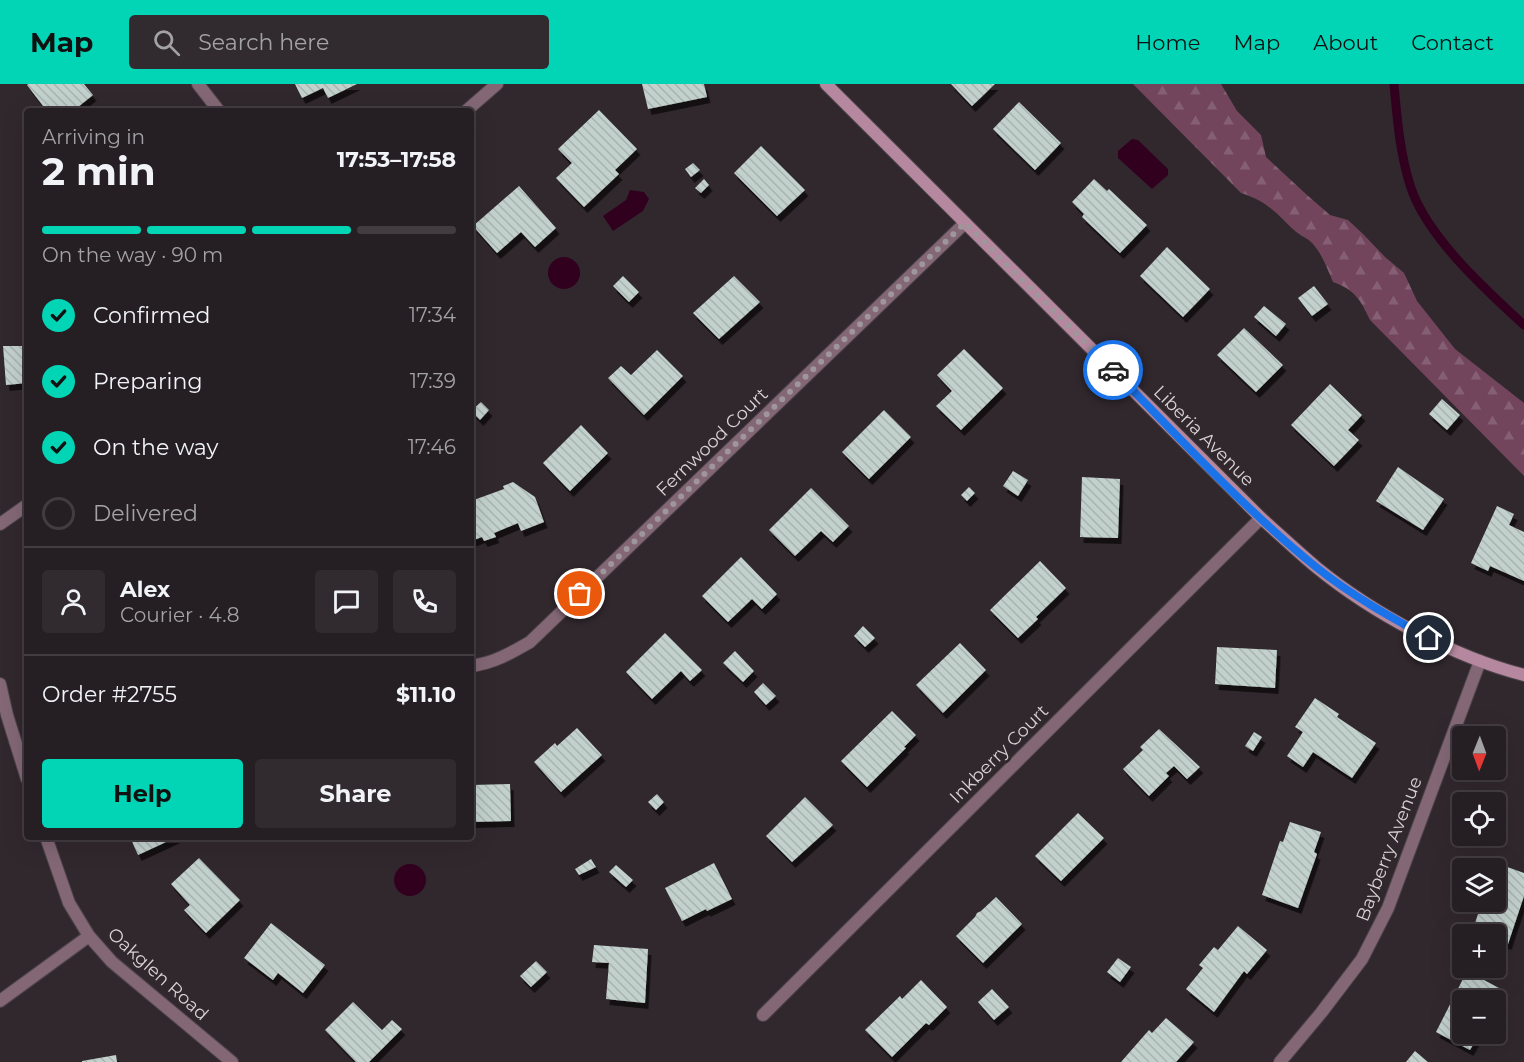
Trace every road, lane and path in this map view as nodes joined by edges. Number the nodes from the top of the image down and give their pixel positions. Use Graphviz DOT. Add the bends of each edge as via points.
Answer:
graph roads {
  1 [pos="198,84"];
  2 [pos="497,84"];
  3 [pos="826,84"];
  4 [pos="217,108"];
  5 [pos="469,108"];
  6 [pos="965,223"];
  7 [pos="24,507"];
  8 [pos="1261,518"];
  9 [pos="0,524"];
  10 [pos="1480,661"];
  11 [pos="474,666"];
  12 [pos="1524,675"];
  13 [pos="0,684"];
  14 [pos="24,769"];
  15 [pos="47,840"];
  16 [pos="88,936"];
  17 [pos="0,1001"];
  18 [pos="763,1015"];
  19 [pos="232,1062"];
  20 [pos="1280,1062"];
  1 -- 4 [label="street"];
  2 -- 5 [label="street"];
  3 -- 6 [label="main road, Liberia Avenue"];
  6 -- 8 [label="main road, Liberia Avenue"];
  6 -- 11 [label="street, Fernwood Court" via="530,642 505,657"];
  7 -- 9 [label="street"];
  8 -- 10 [label="main road, Liberia Avenue" via="1317,568 1380,612"];
  8 -- 18 [label="street, Inkberry Court"];
  10 -- 12 [label="main road, Liberia Avenue"];
  10 -- 20 [label="street, Bayberry Avenue" via="1388,908 1362,959"];
  13 -- 14 [label="street"];
  15 -- 16 [label="street, Oakglen Road" via="69,903"];
  16 -- 17 [label="street"];
  16 -- 19 [label="street, Oakglen Road" via="112,962"];
}
